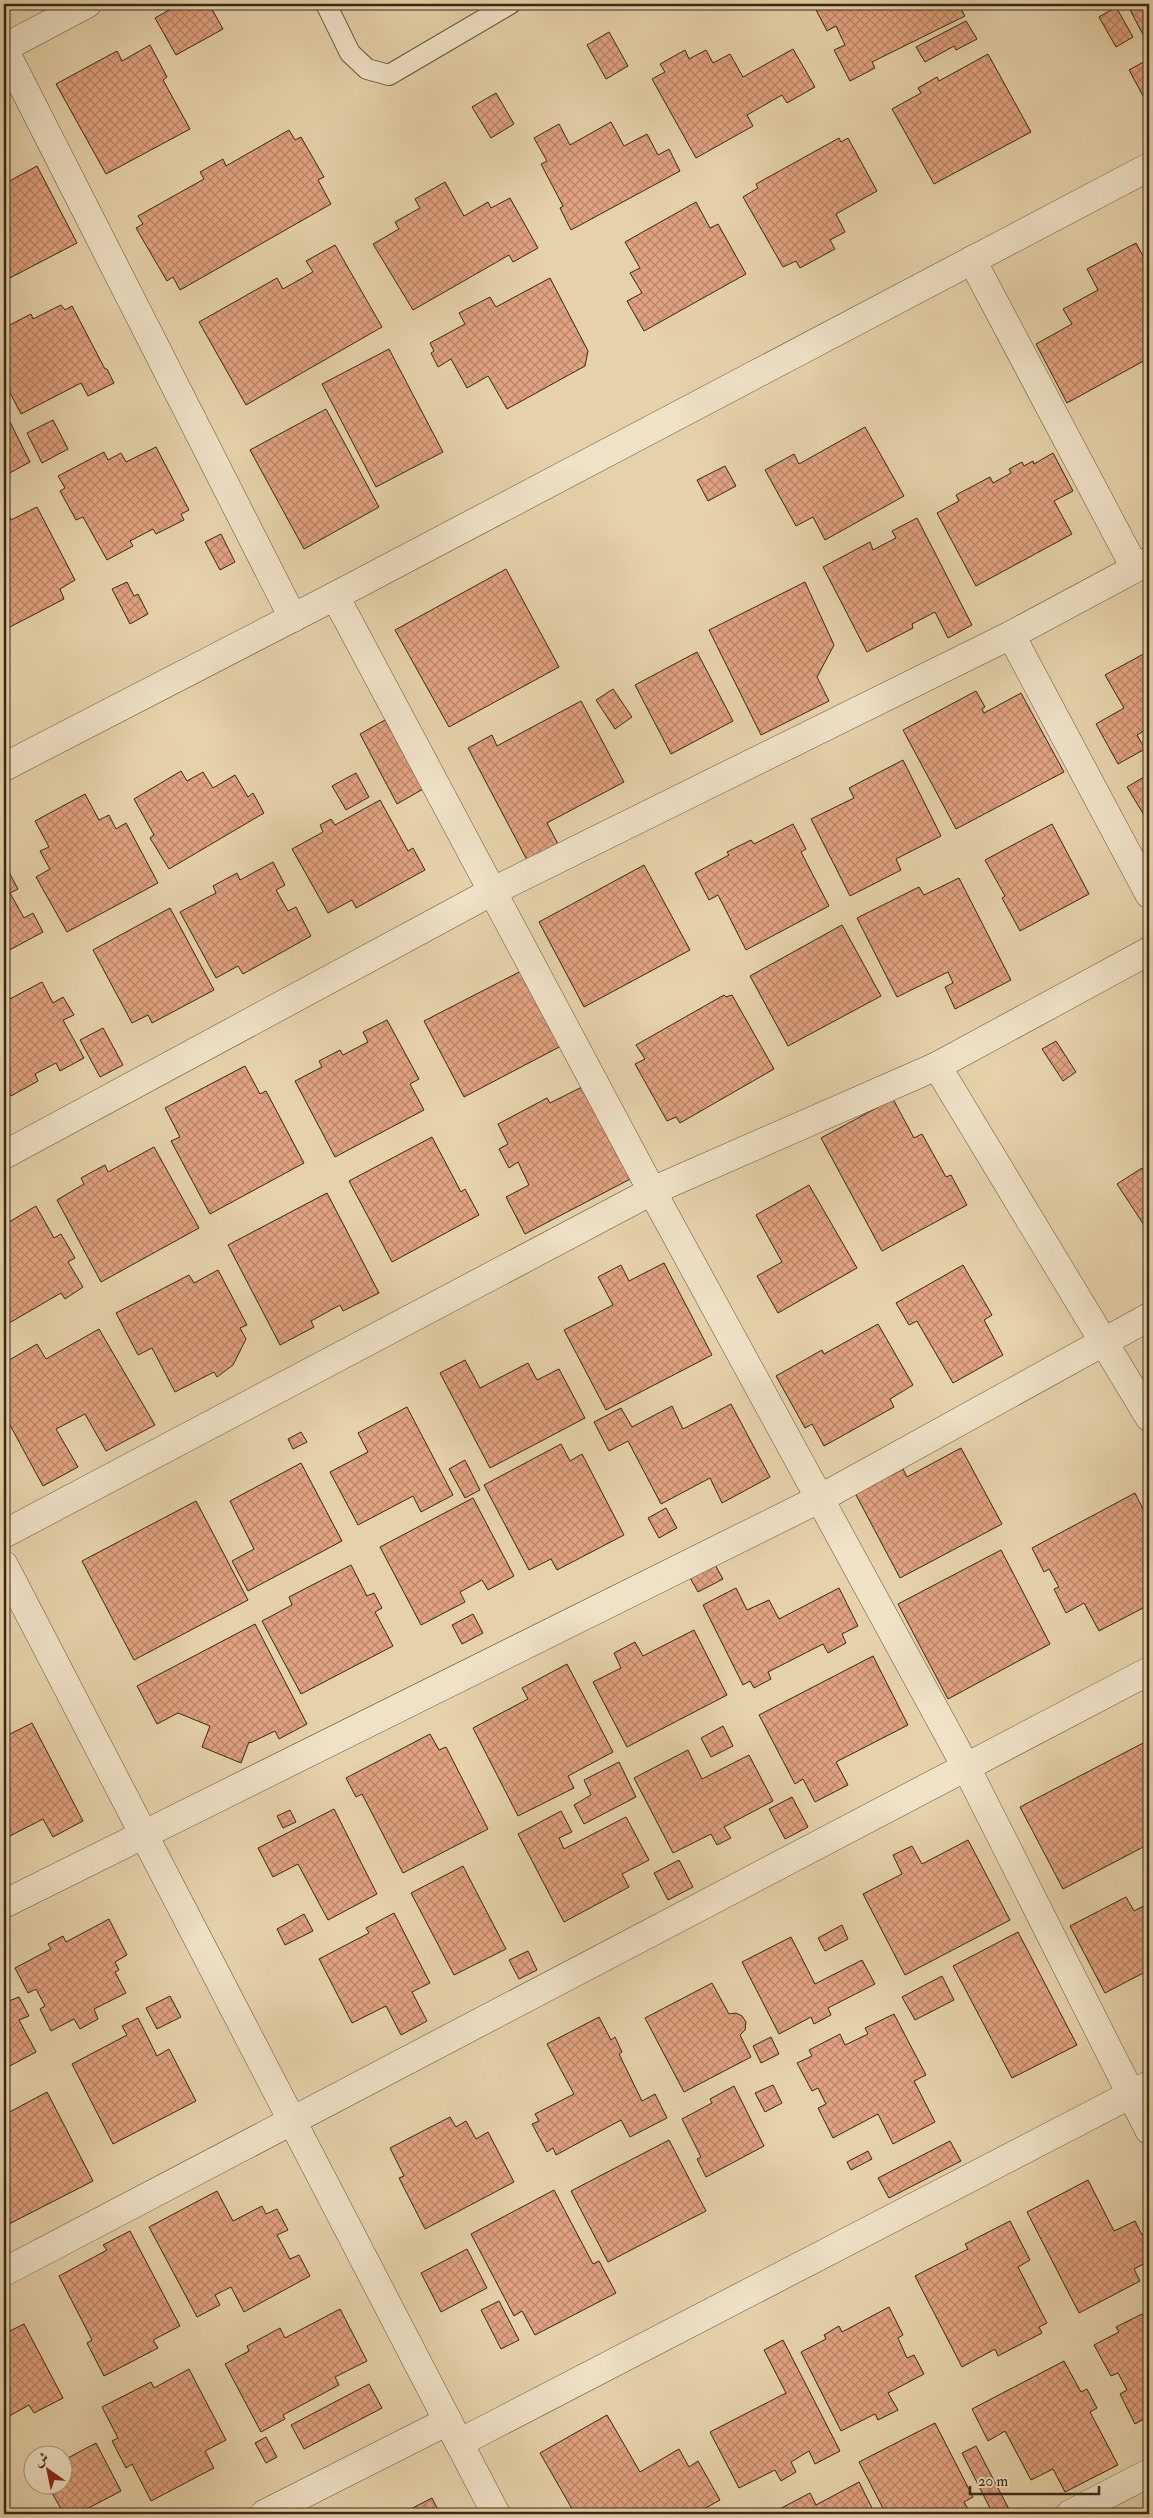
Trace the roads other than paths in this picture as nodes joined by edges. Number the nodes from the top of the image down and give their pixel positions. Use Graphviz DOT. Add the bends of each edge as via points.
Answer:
graph roads {
  1 [pos="88,4"];
  2 [pos="326,4"];
  3 [pos="510,4"];
  4 [pos="4,48"];
  5 [pos="1149,167"];
  6 [pos="972,260"];
  7 [pos="1142,565"];
  8 [pos="335,596"];
  9 [pos="293,618"];
  10 [pos="1011,635"];
  11 [pos="4,767"];
  12 [pos="493,891"];
  13 [pos="1149,894"];
  14 [pos="1149,950"];
  15 [pos="937,1066"];
  16 [pos="4,1155"];
  17 [pos="652,1191"];
  18 [pos="1149,1317"];
  19 [pos="1105,1341"];
  20 [pos="1149,1418"];
  21 [pos="819,1499"];
  22 [pos="4,1534"];
  23 [pos="4,1565"];
  24 [pos="1149,1671"];
  25 [pos="966,1767"];
  26 [pos="144,1835"];
  27 [pos="4,1904"];
  28 [pos="1140,2090"];
  29 [pos="292,2121"];
  30 [pos="1149,2130"];
  31 [pos="4,2272"];
  32 [pos="454,2432"];
  33 [pos="1149,2473"];
  34 [pos="264,2514"];
  35 [pos="496,2514"];
  36 [pos="1070,2514"];
  1 -- 4 [label="street"];
  2 -- 3 [label="lane" via="350,53 367,69 389,75"];
  4 -- 9 [label="street"];
  5 -- 6 [label="street"];
  6 -- 7 [label="street"];
  6 -- 8 [label="street"];
  7 -- 10 [label="street"];
  8 -- 9 [label="street"];
  8 -- 12 [label="street"];
  9 -- 11 [label="street"];
  10 -- 12 [label="street"];
  10 -- 13 [label="street"];
  12 -- 16 [label="street"];
  12 -- 17 [label="street"];
  14 -- 15 [label="street"];
  15 -- 17 [label="street"];
  15 -- 19 [label="street"];
  17 -- 21 [label="street"];
  17 -- 22 [label="street"];
  18 -- 19 [label="street"];
  19 -- 20 [label="street"];
  19 -- 21 [label="street"];
  21 -- 25 [label="street"];
  21 -- 26 [label="street"];
  23 -- 26 [label="street"];
  24 -- 25 [label="street"];
  25 -- 28 [label="street"];
  25 -- 29 [label="street"];
  26 -- 27 [label="street"];
  26 -- 29 [label="street"];
  28 -- 30 [label="street"];
  28 -- 32 [label="street"];
  29 -- 31 [label="street"];
  29 -- 32 [label="street"];
  32 -- 34 [label="street"];
  32 -- 35 [label="street"];
  33 -- 36 [label="street"];
}
